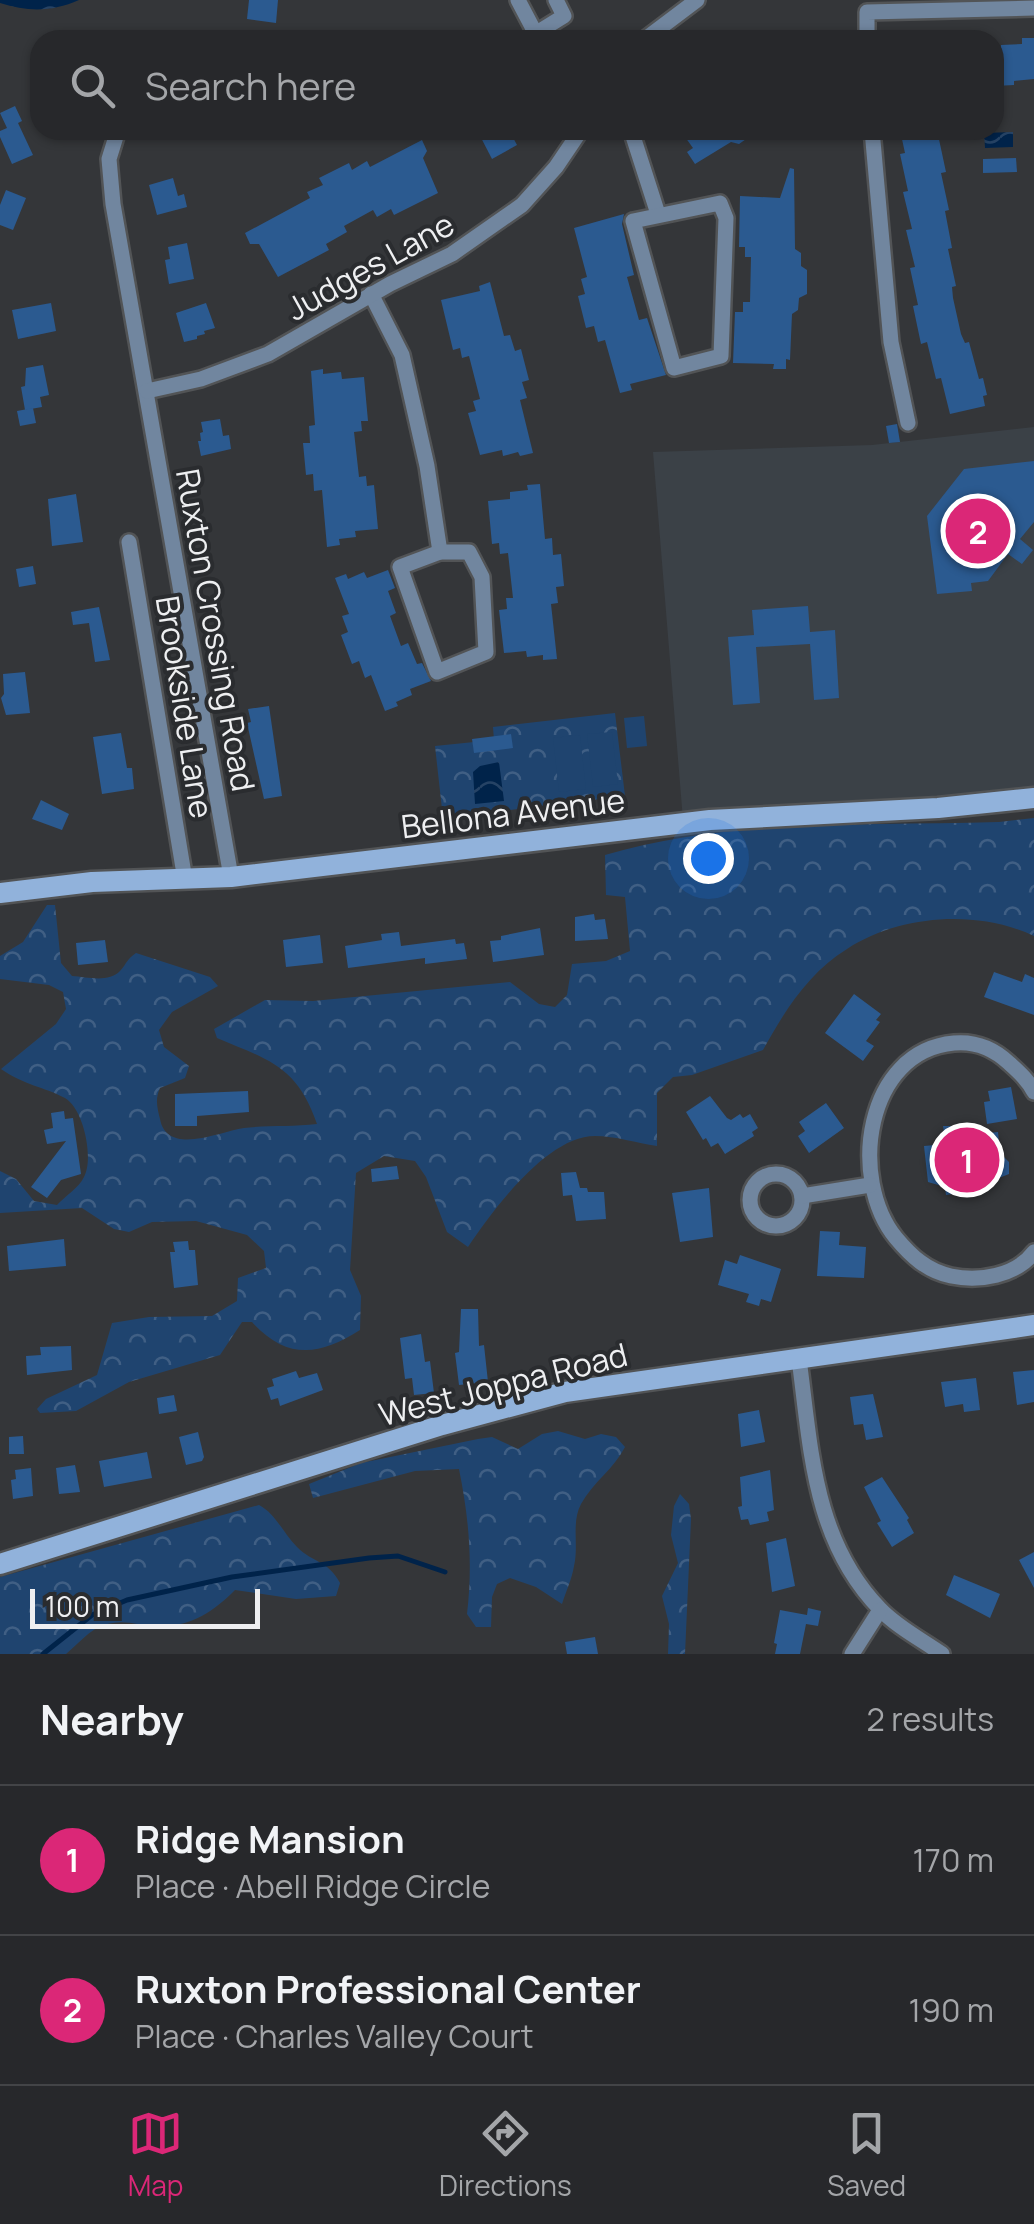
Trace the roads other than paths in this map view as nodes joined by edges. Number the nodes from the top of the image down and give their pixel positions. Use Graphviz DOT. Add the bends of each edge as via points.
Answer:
graph roads {
  1 [pos="518,0"];
  2 [pos="556,0"];
  3 [pos="697,0"];
  4 [pos="1034,8"];
  5 [pos="533,30"];
  6 [pos="546,30"];
  7 [pos="657,30"];
  8 [pos="867,30"];
  9 [pos="114,140"];
  10 [pos="574,140"];
  11 [pos="635,140"];
  12 [pos="873,140"];
  13 [pos="658,214"];
  14 [pos="371,294"];
  15 [pos="147,391"];
  16 [pos="908,423"];
  17 [pos="129,542"];
  18 [pos="440,552"];
  19 [pos="1034,798"];
  20 [pos="231,877"];
  21 [pos="186,880"];
  22 [pos="0,893"];
  23 [pos="1034,1092"];
  24 [pos="870,1185"];
  25 [pos="802,1196"];
  26 [pos="1032,1258"];
  27 [pos="1034,1324"];
  28 [pos="798,1359"];
  29 [pos="0,1564"];
  30 [pos="880,1610"];
  31 [pos="852,1654"];
  32 [pos="942,1654"];
  1 -- 5 [label="street"];
  2 -- 6 [label="street" via="564,16"];
  3 -- 7 [label="street"];
  4 -- 8 [label="street" via="866,12"];
  9 -- 15 [label="street, Ruxton Crossing Road" via="110,174"];
  10 -- 14 [label="street, Judges Lane" via="522,205 452,254"];
  11 -- 13 [label="street"];
  12 -- 16 [label="street" via="891,342"];
  13 -- 13 [label="street" via="633,221 674,368 721,356 726,218 720,203"];
  14 -- 15 [label="street, Judges Lane" via="268,354"];
  14 -- 18 [label="street" via="402,355"];
  15 -- 20 [label="street, Ruxton Crossing Road"];
  17 -- 21 [label="street, Brookside Lane"];
  18 -- 18 [label="street" via="469,552 482,577 486,652 438,672 400,567"];
  19 -- 20 [label="street, Bellona Avenue" via="710,820"];
  20 -- 21 [label="street, Bellona Avenue"];
  21 -- 22 [label="street, Bellona Avenue"];
  23 -- 24 [label="street" via="990,1048 958,1042 916,1055 894,1075 874,1119"];
  24 -- 25 [label="street"];
  24 -- 26 [label="street" via="886,1226 936,1273 985,1277"];
  27 -- 28 [label="street, West Joppa Road"];
  28 -- 29 [label="street, West Joppa Road" via="537,1399"];
  28 -- 30 [label="street" via="821,1508 840,1552"];
  30 -- 31 [label="street"];
  30 -- 32 [label="street"];
}
